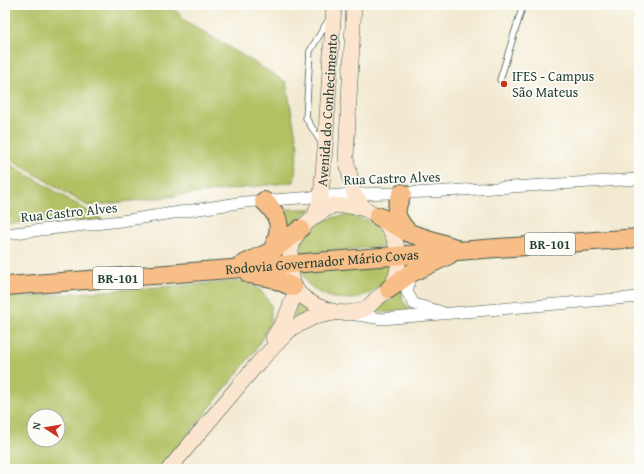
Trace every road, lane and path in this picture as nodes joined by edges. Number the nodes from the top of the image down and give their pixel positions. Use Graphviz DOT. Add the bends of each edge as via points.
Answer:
graph roads {
  1 [pos="354,5"];
  2 [pos="522,5"];
  3 [pos="334,7"];
  4 [pos="500,80"];
  5 [pos="325,149"];
  6 [pos="639,179"];
  7 [pos="402,193"];
  8 [pos="354,194"];
  9 [pos="321,196"];
  10 [pos="264,201"];
  11 [pos="372,213"];
  12 [pos="315,215"];
  13 [pos="300,229"];
  14 [pos="408,233"];
  15 [pos="5,234"];
  16 [pos="639,238"];
  17 [pos="461,250"];
  18 [pos="272,251"];
  19 [pos="398,255"];
  20 [pos="289,265"];
  21 [pos="231,270"];
  22 [pos="411,273"];
  23 [pos="5,286"];
  24 [pos="294,289"];
  25 [pos="389,289"];
  26 [pos="639,297"];
  27 [pos="338,312"];
  28 [pos="448,314"];
  29 [pos="258,363"];
  30 [pos="169,469"];
  1 -- 8 [label="main road, Avenida do Conhecimento" via="346,158"];
  2 -- 4 [label="lane"];
  3 -- 5 [label="main road, Avenida do Conhecimento"];
  3 -- 5 [label="lane" via="310,51 306,118"];
  5 -- 9 [label="main road, Avenida do Conhecimento"];
  6 -- 7 [label="street, Rua Castro Alves"];
  7 -- 8 [label="street, Rua Castro Alves"];
  7 -- 14 [label="highway" via="396,208 398,220"];
  8 -- 9 [label="street, Rua Castro Alves"];
  8 -- 11 [label="main road, Avenida do Conhecimento"];
  9 -- 10 [label="street, Rua Castro Alves"];
  9 -- 12 [label="main road, Avenida do Conhecimento"];
  10 -- 15 [label="street, Rua Castro Alves"];
  10 -- 18 [label="highway" via="275,210 279,224 277,240"];
  11 -- 12 [label="main road" via="334,205"];
  11 -- 14 [label="highway"];
  11 -- 19 [label="main road, Avenida do Conhecimento" via="390,228 396,241"];
  12 -- 13 [label="main road"];
  13 -- 18 [label="highway"];
  13 -- 20 [label="main road" via="290,249"];
  14 -- 17 [label="highway"];
  16 -- 17 [label="highway, Rodovia Governador Mário Covas / BR-101"];
  17 -- 19 [label="highway, Rodovia Governador Mário Covas / BR-101"];
  17 -- 22 [label="highway"];
  18 -- 21 [label="highway"];
  19 -- 20 [label="highway, Rodovia Governador Mário Covas / BR-101"];
  19 -- 25 [label="main road, Avenida do Conhecimento" via="396,274"];
  20 -- 21 [label="highway, Rodovia Governador Mário Covas / BR-101"];
  20 -- 24 [label="main road"];
  21 -- 23 [label="highway, Rodovia Governador Mário Covas / BR-101"];
  21 -- 24 [label="highway" via="272,278"];
  22 -- 25 [label="highway"];
  22 -- 28 [label="street" via="407,292 414,304"];
  24 -- 27 [label="main road" via="322,309"];
  24 -- 29 [label="main road" via="285,319"];
  25 -- 27 [label="main road" via="366,309"];
  26 -- 28 [label="street"];
  27 -- 28 [label="street" via="382,319"];
  27 -- 29 [label="main road" via="314,318 292,328"];
  29 -- 30 [label="main road"];
}
